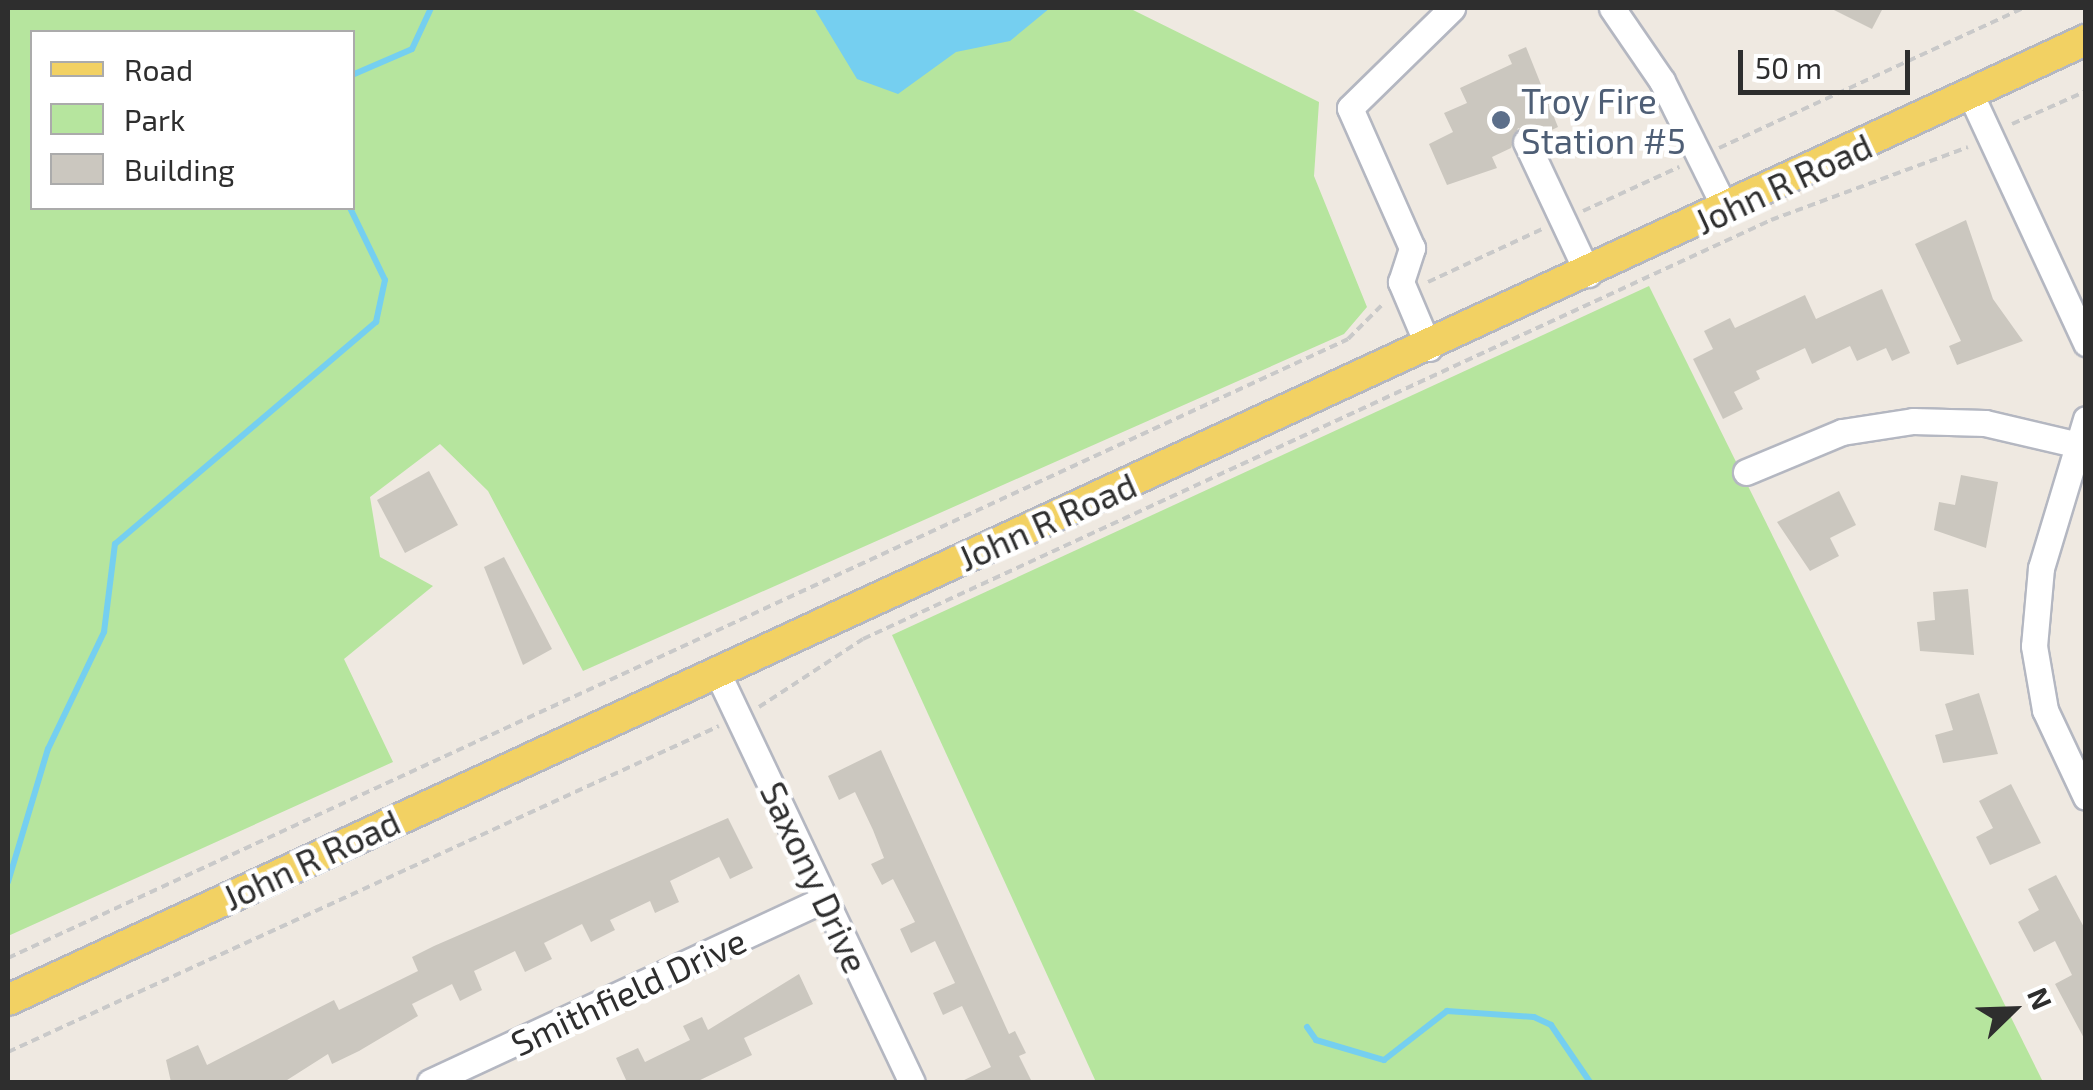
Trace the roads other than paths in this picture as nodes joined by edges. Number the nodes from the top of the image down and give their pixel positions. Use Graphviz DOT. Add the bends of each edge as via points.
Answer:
graph roads {
  1 [pos="1452,8"];
  2 [pos="1612,8"];
  3 [pos="2086,40"];
  4 [pos="1970,93"];
  5 [pos="1526,142"];
  6 [pos="1726,210"];
  7 [pos="1588,274"];
  8 [pos="2086,343"];
  9 [pos="1429,348"];
  10 [pos="2082,432"];
  11 [pos="1746,472"];
  12 [pos="2074,499"];
  13 [pos="717,672"];
  14 [pos="2086,797"];
  15 [pos="826,899"];
  16 [pos="8,1000"];
  17 [pos="430,1082"];
  18 [pos="912,1082"];
  1 -- 9 [label="street" via="1350,108 1412,248 1403,293"];
  2 -- 6 [label="street" via="1662,81"];
  3 -- 4 [label="main road, John R Road"];
  4 -- 6 [label="main road, John R Road"];
  4 -- 8 [label="street"];
  5 -- 7 [label="street"];
  6 -- 7 [label="main road, John R Road"];
  7 -- 9 [label="main road, John R Road"];
  9 -- 13 [label="main road, John R Road"];
  10 -- 11 [label="street" via="1913,421 1842,432"];
  10 -- 12 [label="street"];
  12 -- 14 [label="street" via="2040,568 2034,646 2045,710"];
  13 -- 15 [label="street, Saxony Drive"];
  13 -- 16 [label="main road, John R Road"];
  15 -- 17 [label="street, Smithfield Drive"];
  15 -- 18 [label="street, Saxony Drive"];
}
